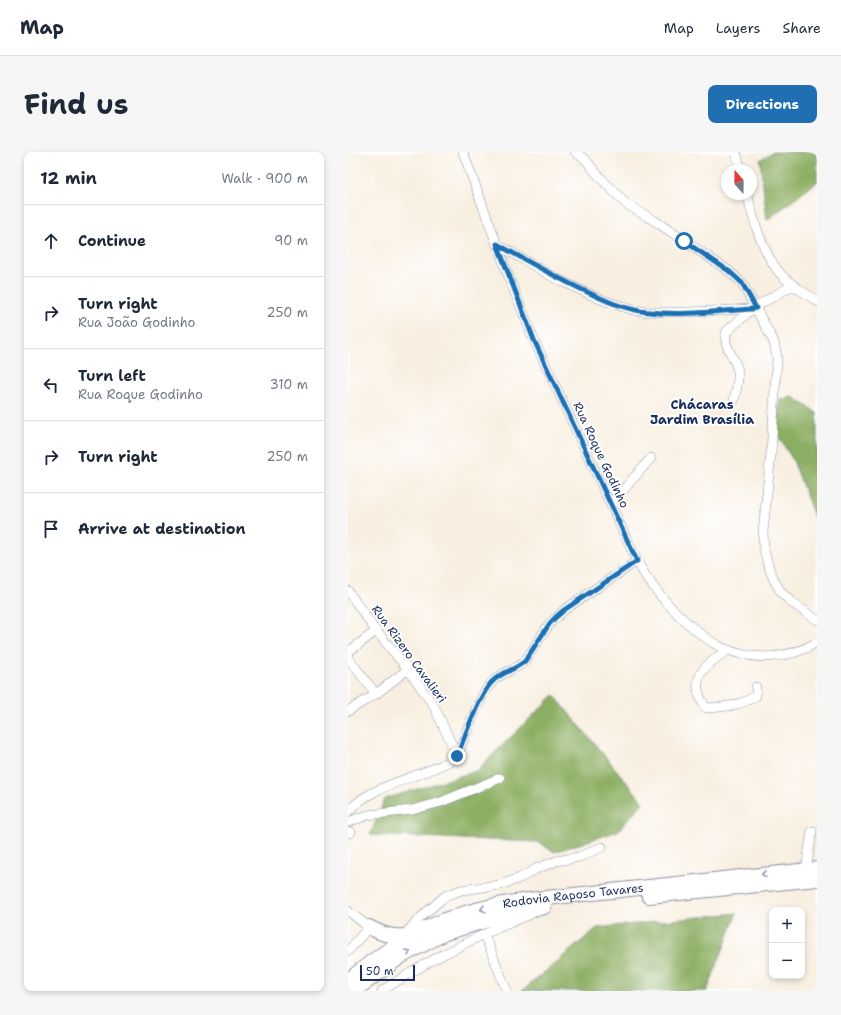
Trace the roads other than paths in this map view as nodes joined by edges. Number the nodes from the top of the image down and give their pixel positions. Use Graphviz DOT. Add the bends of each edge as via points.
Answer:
graph roads {
  1 [pos="463,152"];
  2 [pos="575,152"];
  3 [pos="736,152"];
  4 [pos="739,164"];
  5 [pos="749,200"];
  6 [pos="497,244"];
  7 [pos="793,285"];
  8 [pos="817,301"];
  9 [pos="754,308"];
  10 [pos="734,400"];
  11 [pos="651,458"];
  12 [pos="610,504"];
  13 [pos="637,561"];
  14 [pos="348,591"];
  15 [pos="817,620"];
  16 [pos="376,631"];
  17 [pos="817,642"];
  18 [pos="729,650"];
  19 [pos="348,652"];
  20 [pos="348,658"];
  21 [pos="408,669"];
  22 [pos="756,687"];
  23 [pos="376,694"];
  24 [pos="348,711"];
  25 [pos="457,756"];
  26 [pos="500,778"];
  27 [pos="348,812"];
  28 [pos="348,822"];
  29 [pos="812,832"];
  30 [pos="602,847"];
  31 [pos="813,873"];
  32 [pos="550,906"];
  33 [pos="348,911"];
  34 [pos="369,927"];
  35 [pos="484,934"];
  36 [pos="408,936"];
  37 [pos="348,952"];
  38 [pos="354,987"];
  39 [pos="382,991"];
  40 [pos="507,991"];
  1 -- 6 [label="street, Rua Roque Godinho"];
  2 -- 9 [label="street" via="585,159 626,204 729,271 742,283"];
  3 -- 4 [label="street"];
  5 -- 7 [label="street" via="765,250 779,271"];
  6 -- 9 [label="street" via="562,281 600,299 634,310 665,313"];
  6 -- 12 [label="street, Rua Roque Godinho" via="534,340"];
  7 -- 8 [label="street"];
  7 -- 9 [label="street"];
  9 -- 10 [label="street" via="724,336 738,374"];
  9 -- 15 [label="street" via="774,342 777,358 763,532 764,550 781,592"];
  11 -- 12 [label="street"];
  12 -- 13 [label="street, Rua Roque Godinho"];
  13 -- 18 [label="street, Rua Roque Godinho" via="667,603 694,628"];
  13 -- 25 [label="street" via="564,610 550,623 520,666 493,681 481,700"];
  14 -- 16 [label="street, Rua Rizero Cavalieri"];
  16 -- 19 [label="street"];
  16 -- 21 [label="street, Rua Rizero Cavalieri"];
  17 -- 18 [label="street, Rua Roque Godinho" via="801,651 779,657"];
  18 -- 22 [label="street" via="707,664 700,673 698,687 700,698 706,708 743,703 756,696"];
  20 -- 23 [label="street"];
  21 -- 23 [label="street"];
  21 -- 25 [label="street, Rua Rizero Cavalieri" via="434,706"];
  23 -- 24 [label="street"];
  25 -- 27 [label="street" via="438,767 383,788 352,806"];
  26 -- 28 [label="street" via="434,804 412,810 368,815"];
  29 -- 31 [label="street"];
  30 -- 36 [label="street" via="556,861 500,885 461,890 445,896 419,919"];
  31 -- 32 [label="highway, Rodovia Raposo Tavares"];
  31 -- 36 [label="highway, Rodovia Raposo Tavares, one-way" via="516,902 464,914"];
  32 -- 35 [label="street"];
  38 -- 32 [label="highway, Rodovia Raposo Tavares, one-way" via="400,957 445,933 515,912"];
  33 -- 34 [label="street"];
  34 -- 36 [label="highway" via="388,936"];
  34 -- 37 [label="street"];
  35 -- 39 [label="street" via="410,972"];
  35 -- 40 [label="street"];
  36 -- 38 [label="highway, Rodovia Raposo Tavares" via="374,961"];
}
